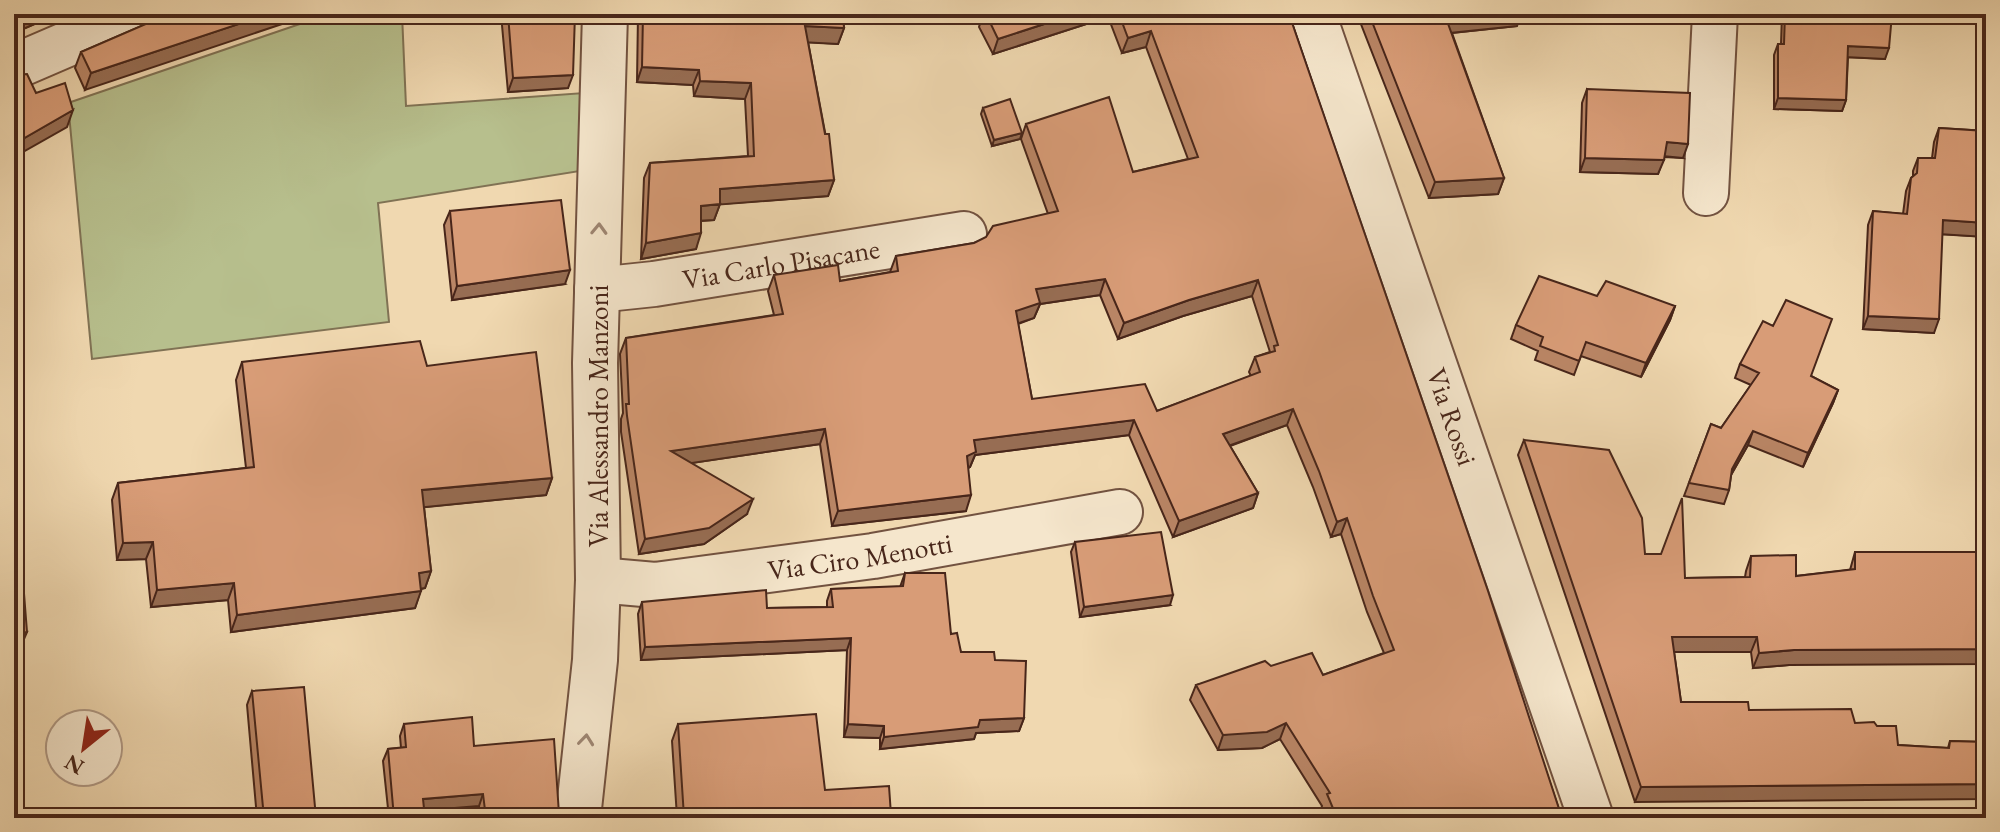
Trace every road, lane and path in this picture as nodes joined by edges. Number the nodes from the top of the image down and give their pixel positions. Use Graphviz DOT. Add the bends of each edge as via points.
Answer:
graph roads {
  1 [pos="137,14"];
  2 [pos="605,14"];
  3 [pos="1313,14"];
  4 [pos="1715,14"];
  5 [pos="14,67"];
  6 [pos="1706,193"];
  7 [pos="964,234"];
  8 [pos="597,290"];
  9 [pos="1120,512"];
  10 [pos="598,580"];
  11 [pos="578,818"];
  12 [pos="1591,818"];
  1 -- 5 [label="street"];
  8 -- 2 [label="street, Via Alessandro Manzoni, one-way"];
  3 -- 12 [label="street, Via Rossi"];
  4 -- 6 [label="street"];
  7 -- 8 [label="street, Via Carlo Pisacane"];
  8 -- 10 [label="street, Via Alessandro Manzoni"];
  9 -- 10 [label="street, Via Ciro Menotti" via="873,556 655,585"];
  11 -- 10 [label="street, Via Alessandro Manzoni, one-way"];
}
